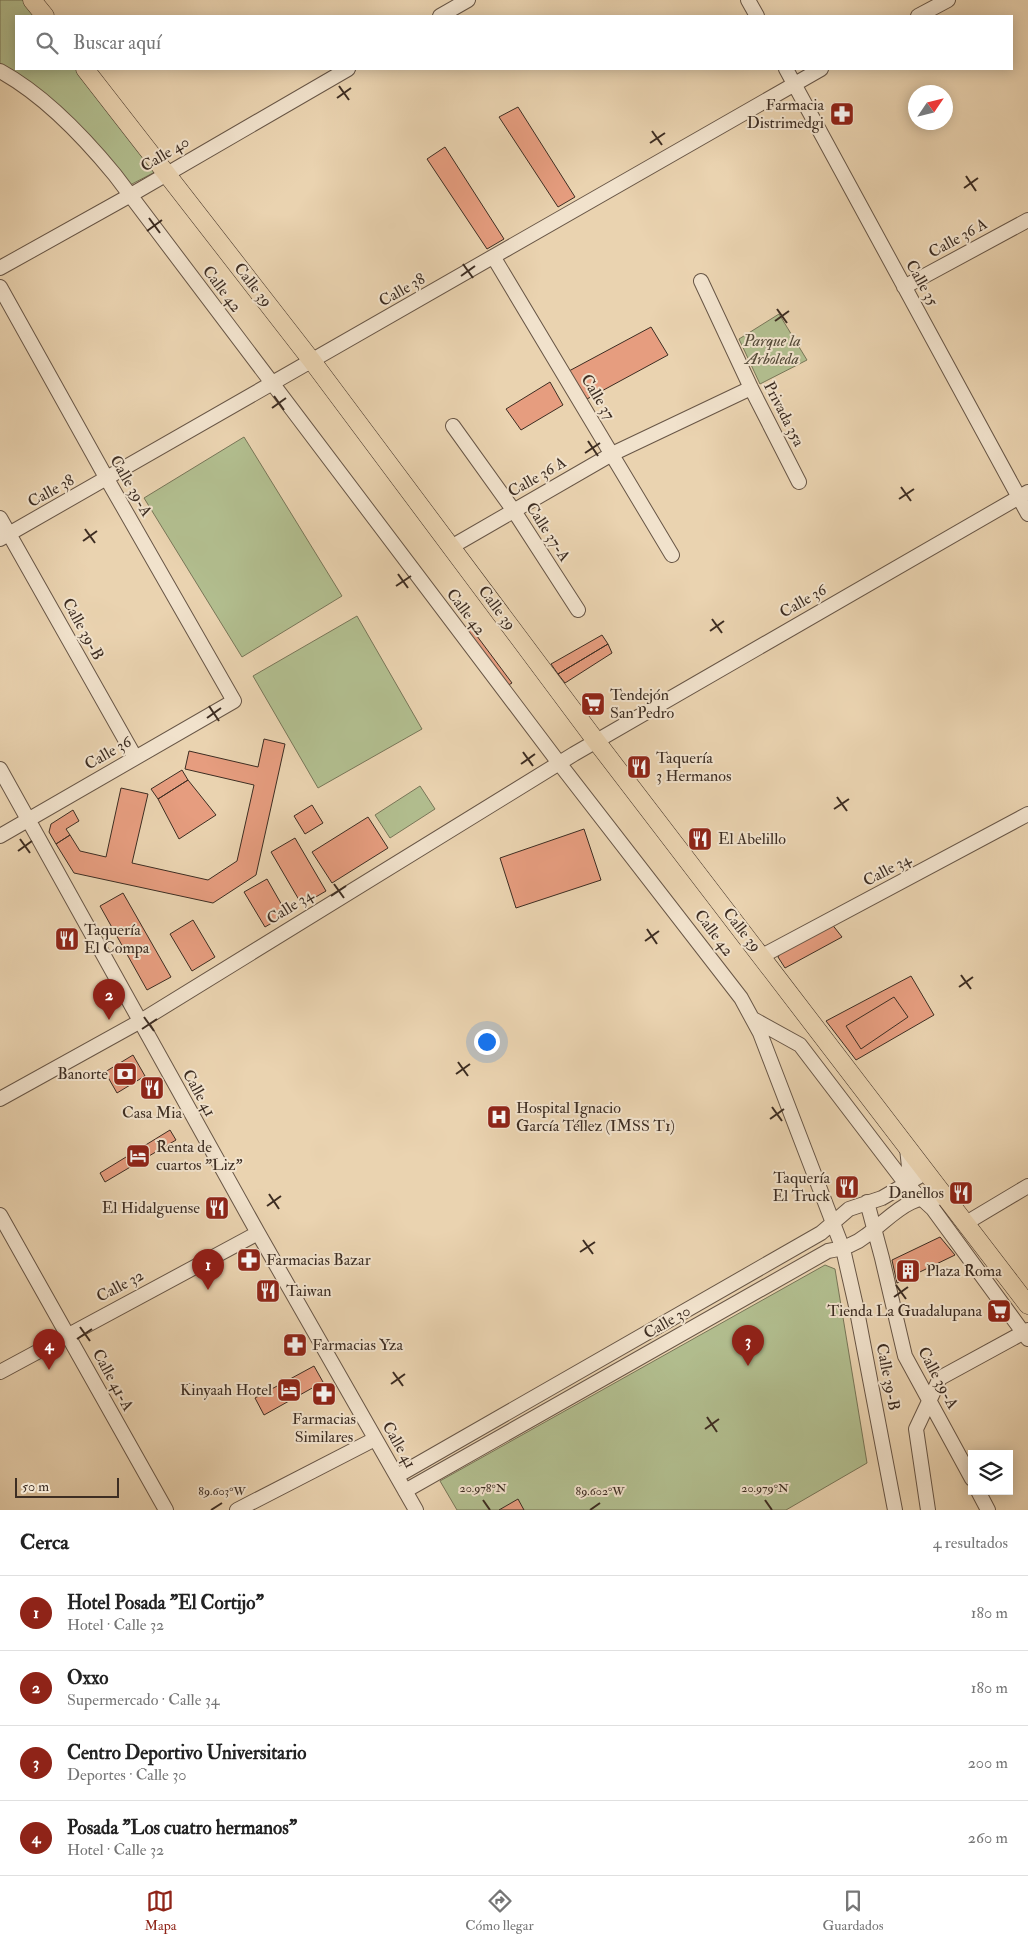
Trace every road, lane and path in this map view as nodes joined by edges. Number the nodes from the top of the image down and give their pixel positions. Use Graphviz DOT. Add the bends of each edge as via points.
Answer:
graph roads {
  1 [pos="32,0"];
  2 [pos="468,0"];
  3 [pos="748,0"];
  4 [pos="948,0"];
  5 [pos="44,15"];
  6 [pos="442,15"];
  7 [pos="756,15"];
  8 [pos="920,15"];
  9 [pos="86,70"];
  10 [pos="346,70"];
  11 [pos="787,70"];
  12 [pos="819,70"];
  13 [pos="0,71"];
  14 [pos="794,83"];
  15 [pos="166,173"];
  16 [pos="129,196"];
  17 [pos="1028,220"];
  18 [pos="494,258"];
  19 [pos="0,268"];
  20 [pos="700,281"];
  21 [pos="0,287"];
  22 [pos="904,287"];
  23 [pos="312,361"];
  24 [pos="271,384"];
  25 [pos="751,388"];
  26 [pos="453,426"];
  27 [pos="612,454"];
  28 [pos="107,479"];
  29 [pos="799,482"];
  30 [pos="1023,495"];
  31 [pos="514,511"];
  32 [pos="1028,514"];
  33 [pos="0,518"];
  34 [pos="5,536"];
  35 [pos="451,547"];
  36 [pos="672,556"];
  37 [pos="578,610"];
  38 [pos="234,700"];
  39 [pos="596,741"];
  40 [pos="135,757"];
  41 [pos="559,763"];
  42 [pos="0,769"];
  43 [pos="1028,814"];
  44 [pos="29,819"];
  45 [pos="0,836"];
  46 [pos="762,956"];
  47 [pos="752,1019"];
  48 [pos="139,1022"];
  49 [pos="0,1099"];
  50 [pos="907,1148"];
  51 [pos="926,1173"];
  52 [pos="906,1184"];
  53 [pos="1028,1186"];
  54 [pos="921,1197"];
  55 [pos="947,1199"];
  56 [pos="866,1202"];
  57 [pos="0,1215"];
  58 [pos="833,1223"];
  59 [pos="966,1223"];
  60 [pos="873,1230"];
  61 [pos="258,1233"];
  62 [pos="843,1248"];
  63 [pos="1028,1305"];
  64 [pos="67,1334"];
  65 [pos="1026,1334"];
  66 [pos="0,1372"];
  67 [pos="930,1399"];
  68 [pos="375,1439"];
  69 [pos="968,1470"];
  70 [pos="397,1476"];
  71 [pos="405,1491"];
  72 [pos="980,1495"];
  73 [pos="166,1510"];
  74 [pos="237,1510"];
  75 [pos="416,1510"];
  76 [pos="895,1510"];
  77 [pos="928,1510"];
  78 [pos="988,1510"];
  1 -- 5 [label="main road"];
  2 -- 6 [label="street"];
  3 -- 7 [label="street"];
  4 -- 8 [label="street"];
  9 -- 15 [label="main road, Calle 39"];
  10 -- 15 [label="street, Calle 40"];
  11 -- 14 [label="street, Calle 35"];
  12 -- 14 [label="street, Calle 38"];
  13 -- 16 [label="street, Calle 42" via="27,88 61,117 104,162"];
  14 -- 18 [label="street, Calle 38"];
  14 -- 22 [label="street, Calle 35"];
  15 -- 16 [label="street, Calle 40"];
  15 -- 23 [label="main road, Calle 39"];
  16 -- 19 [label="street, Calle 40"];
  16 -- 24 [label="street, Calle 42"];
  17 -- 22 [label="street, Calle 36 A"];
  18 -- 23 [label="street, Calle 38"];
  18 -- 27 [label="street, Calle 37"];
  20 -- 25 [label="street, Privada 35a"];
  21 -- 28 [label="street, Calle 39-A"];
  22 -- 30 [label="street, Calle 35"];
  23 -- 24 [label="street, Calle 38"];
  23 -- 35 [label="main road, Calle 39"];
  24 -- 28 [label="street, Calle 38"];
  24 -- 41 [label="street, Calle 42"];
  25 -- 27 [label="street, Calle 36 A"];
  25 -- 29 [label="street, Privada 35a"];
  26 -- 31 [label="street, Calle 37-A"];
  27 -- 31 [label="street, Calle 36 A"];
  27 -- 36 [label="street, Calle 37"];
  28 -- 34 [label="street, Calle 38"];
  28 -- 38 [label="street, Calle 39-A"];
  30 -- 32 [label="street, Calle 35"];
  30 -- 39 [label="street, Calle 36"];
  31 -- 35 [label="street, Calle 36 A"];
  31 -- 37 [label="street, Calle 37-A"];
  33 -- 34 [label="street, Calle 39-B"];
  34 -- 40 [label="street, Calle 39-B"];
  35 -- 39 [label="main road, Calle 39"];
  38 -- 40 [label="street, Calle 36"];
  39 -- 41 [label="street, Calle 34"];
  39 -- 46 [label="main road, Calle 39"];
  40 -- 44 [label="street, Calle 36"];
  41 -- 47 [label="street, Calle 42" via="741,998"];
  41 -- 48 [label="street, Calle 34"];
  42 -- 44 [label="street, Calle 41"];
  43 -- 46 [label="street, Calle 34"];
  44 -- 45 [label="street, Calle 36"];
  44 -- 48 [label="street, Calle 41"];
  46 -- 50 [label="main road, Calle 39"];
  47 -- 52 [label="street" via="800,1045"];
  47 -- 58 [label="street, Calle 42"];
  48 -- 49 [label="street, Calle 34"];
  48 -- 61 [label="street, Calle 41"];
  50 -- 51 [label="main road, Calle 39"];
  50 -- 52 [label="street" via="909,1167"];
  51 -- 52 [label="street, Calle 30"];
  51 -- 55 [label="main road, Calle 39"];
  52 -- 54 [label="street"];
  52 -- 56 [label="street, Calle 30" via="882,1198"];
  53 -- 59 [label="street"];
  54 -- 55 [label="street"];
  54 -- 60 [label="street, Calle 30" via="894,1212"];
  54 -- 65 [label="street"];
  55 -- 59 [label="main road, Calle 39"];
  56 -- 58 [label="street, Calle 30" via="849,1209"];
  56 -- 60 [label="street, Calle 39-A"];
  57 -- 64 [label="street, Calle 41-A"];
  58 -- 62 [label="street, Calle 39-B"];
  58 -- 70 [label="street, Calle 30" via="821,1233"];
  59 -- 63 [label="main road, Calle 39"];
  60 -- 62 [label="street, Calle 30"];
  60 -- 67 [label="street, Calle 39-A" via="905,1356"];
  61 -- 64 [label="street, Calle 32"];
  61 -- 68 [label="street, Calle 41"];
  62 -- 71 [label="street, Calle 30" via="828,1251"];
  62 -- 76 [label="street, Calle 39-B"];
  64 -- 66 [label="street, Calle 32"];
  64 -- 73 [label="street, Calle 41-A"];
  65 -- 67 [label="street" via="940,1378"];
  67 -- 69 [label="street, Calle 39-A"];
  67 -- 77 [label="street" via="916,1429"];
  68 -- 70 [label="street, Calle 41"];
  68 -- 74 [label="street"];
  70 -- 71 [label="street, Calle 41"];
  71 -- 75 [label="street, Calle 41"];
  72 -- 78 [label="street"];
}
